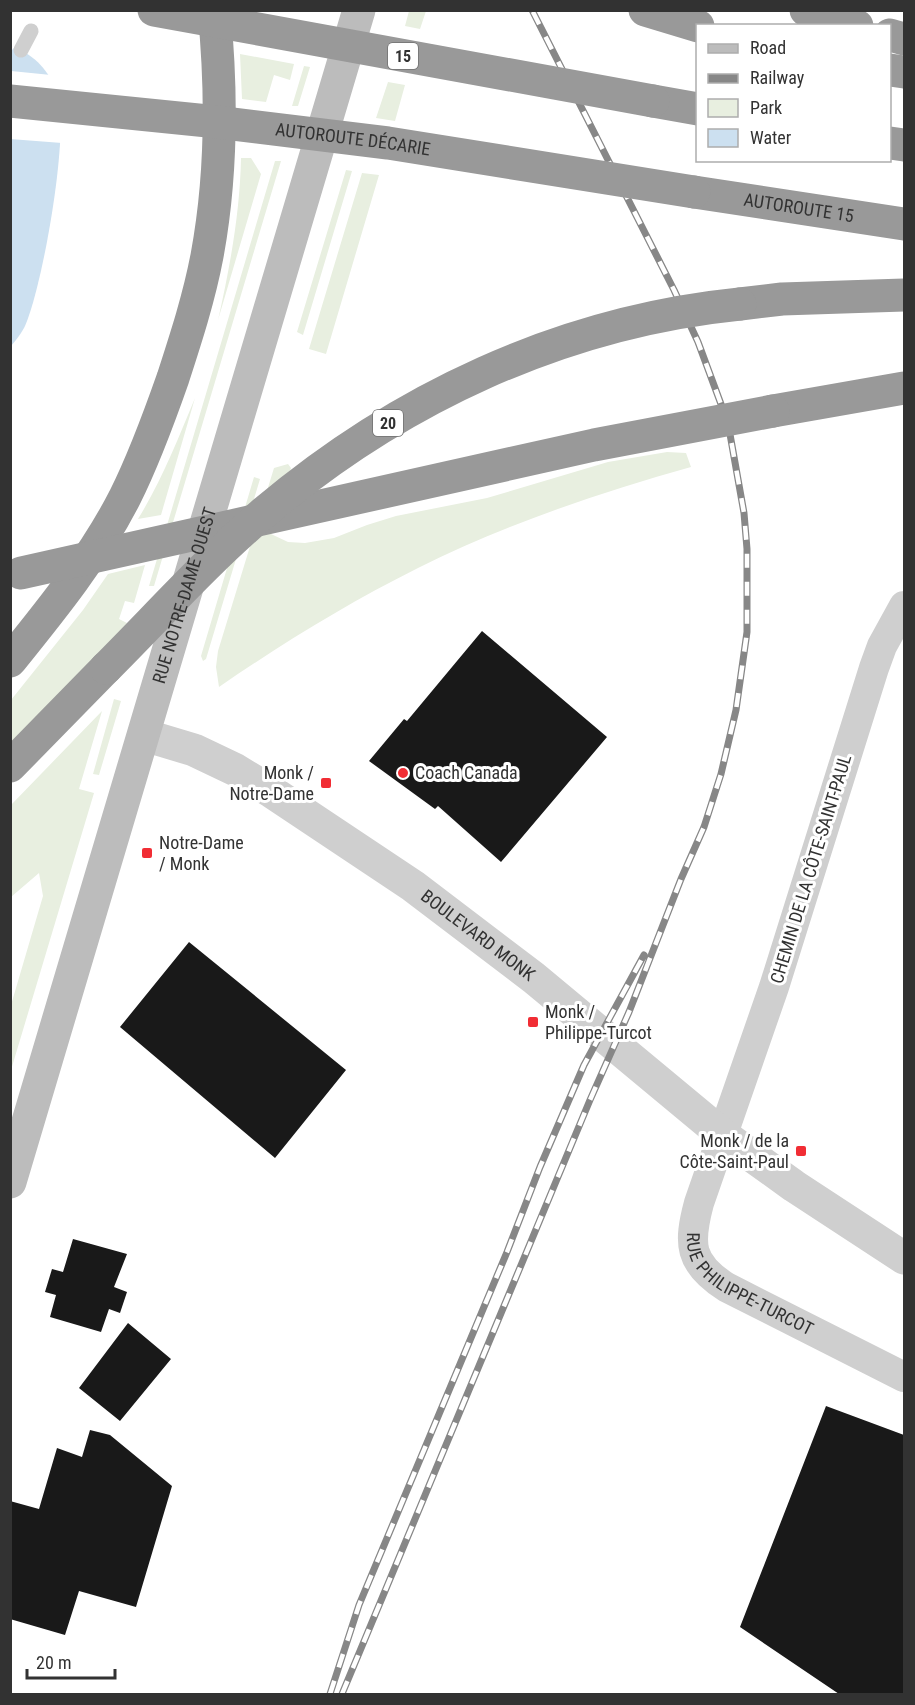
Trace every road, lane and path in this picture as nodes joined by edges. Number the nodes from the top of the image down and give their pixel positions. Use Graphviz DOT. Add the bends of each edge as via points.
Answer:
graph roads {
  1 [pos="153,10"];
  2 [pos="214,10"];
  3 [pos="359,10"];
  4 [pos="806,10"];
  5 [pos="653,13"];
  6 [pos="850,24"];
  7 [pos="696,25"];
  8 [pos="31,30"];
  9 [pos="21,50"];
  10 [pos="10,101"];
  11 [pos="696,109"];
  12 [pos="694,192"];
  13 [pos="904,224"];
  14 [pos="904,295"];
  15 [pos="904,388"];
  16 [pos="16,574"];
  17 [pos="904,606"];
  18 [pos="10,661"];
  19 [pos="144,735"];
  20 [pos="10,766"];
  21 [pos="723,1135"];
  22 [pos="10,1182"];
  23 [pos="904,1258"];
  24 [pos="904,1377"];
  1 -- 11 [label="highway, 15, bridge"];
  2 -- 18 [label="highway" via="219,110 214,206 200,286 180,358 125,497 70,584"];
  3 -- 19 [label="main road, RUE NOTRE-DAME OUEST"];
  4 -- 6 [label="highway"];
  5 -- 7 [label="highway"];
  8 -- 9 [label="lane"];
  10 -- 12 [label="highway, AUTOROUTE DÉCARIE, bridge" via="198,119 376,142"];
  12 -- 13 [label="highway, AUTOROUTE 15"];
  14 -- 20 [label="highway, 20, bridge" via="782,299 657,316 558,342 458,384 405,412 333,459 261,515"];
  15 -- 16 [label="highway, bridge" via="549,454"];
  17 -- 21 [label="street, CHEMIN DE LA CÔTE-SAINT-PAUL" via="874,668"];
  19 -- 21 [label="street, BOULEVARD MONK" via="194,750 236,770 413,886 534,978"];
  19 -- 22 [label="main road, RUE NOTRE-DAME OUEST"];
  21 -- 23 [label="street, BOULEVARD MONK"];
  21 -- 24 [label="street, RUE PHILIPPE-TURCOT" via="694,1224 694,1253 700,1266 726,1287"];
}
